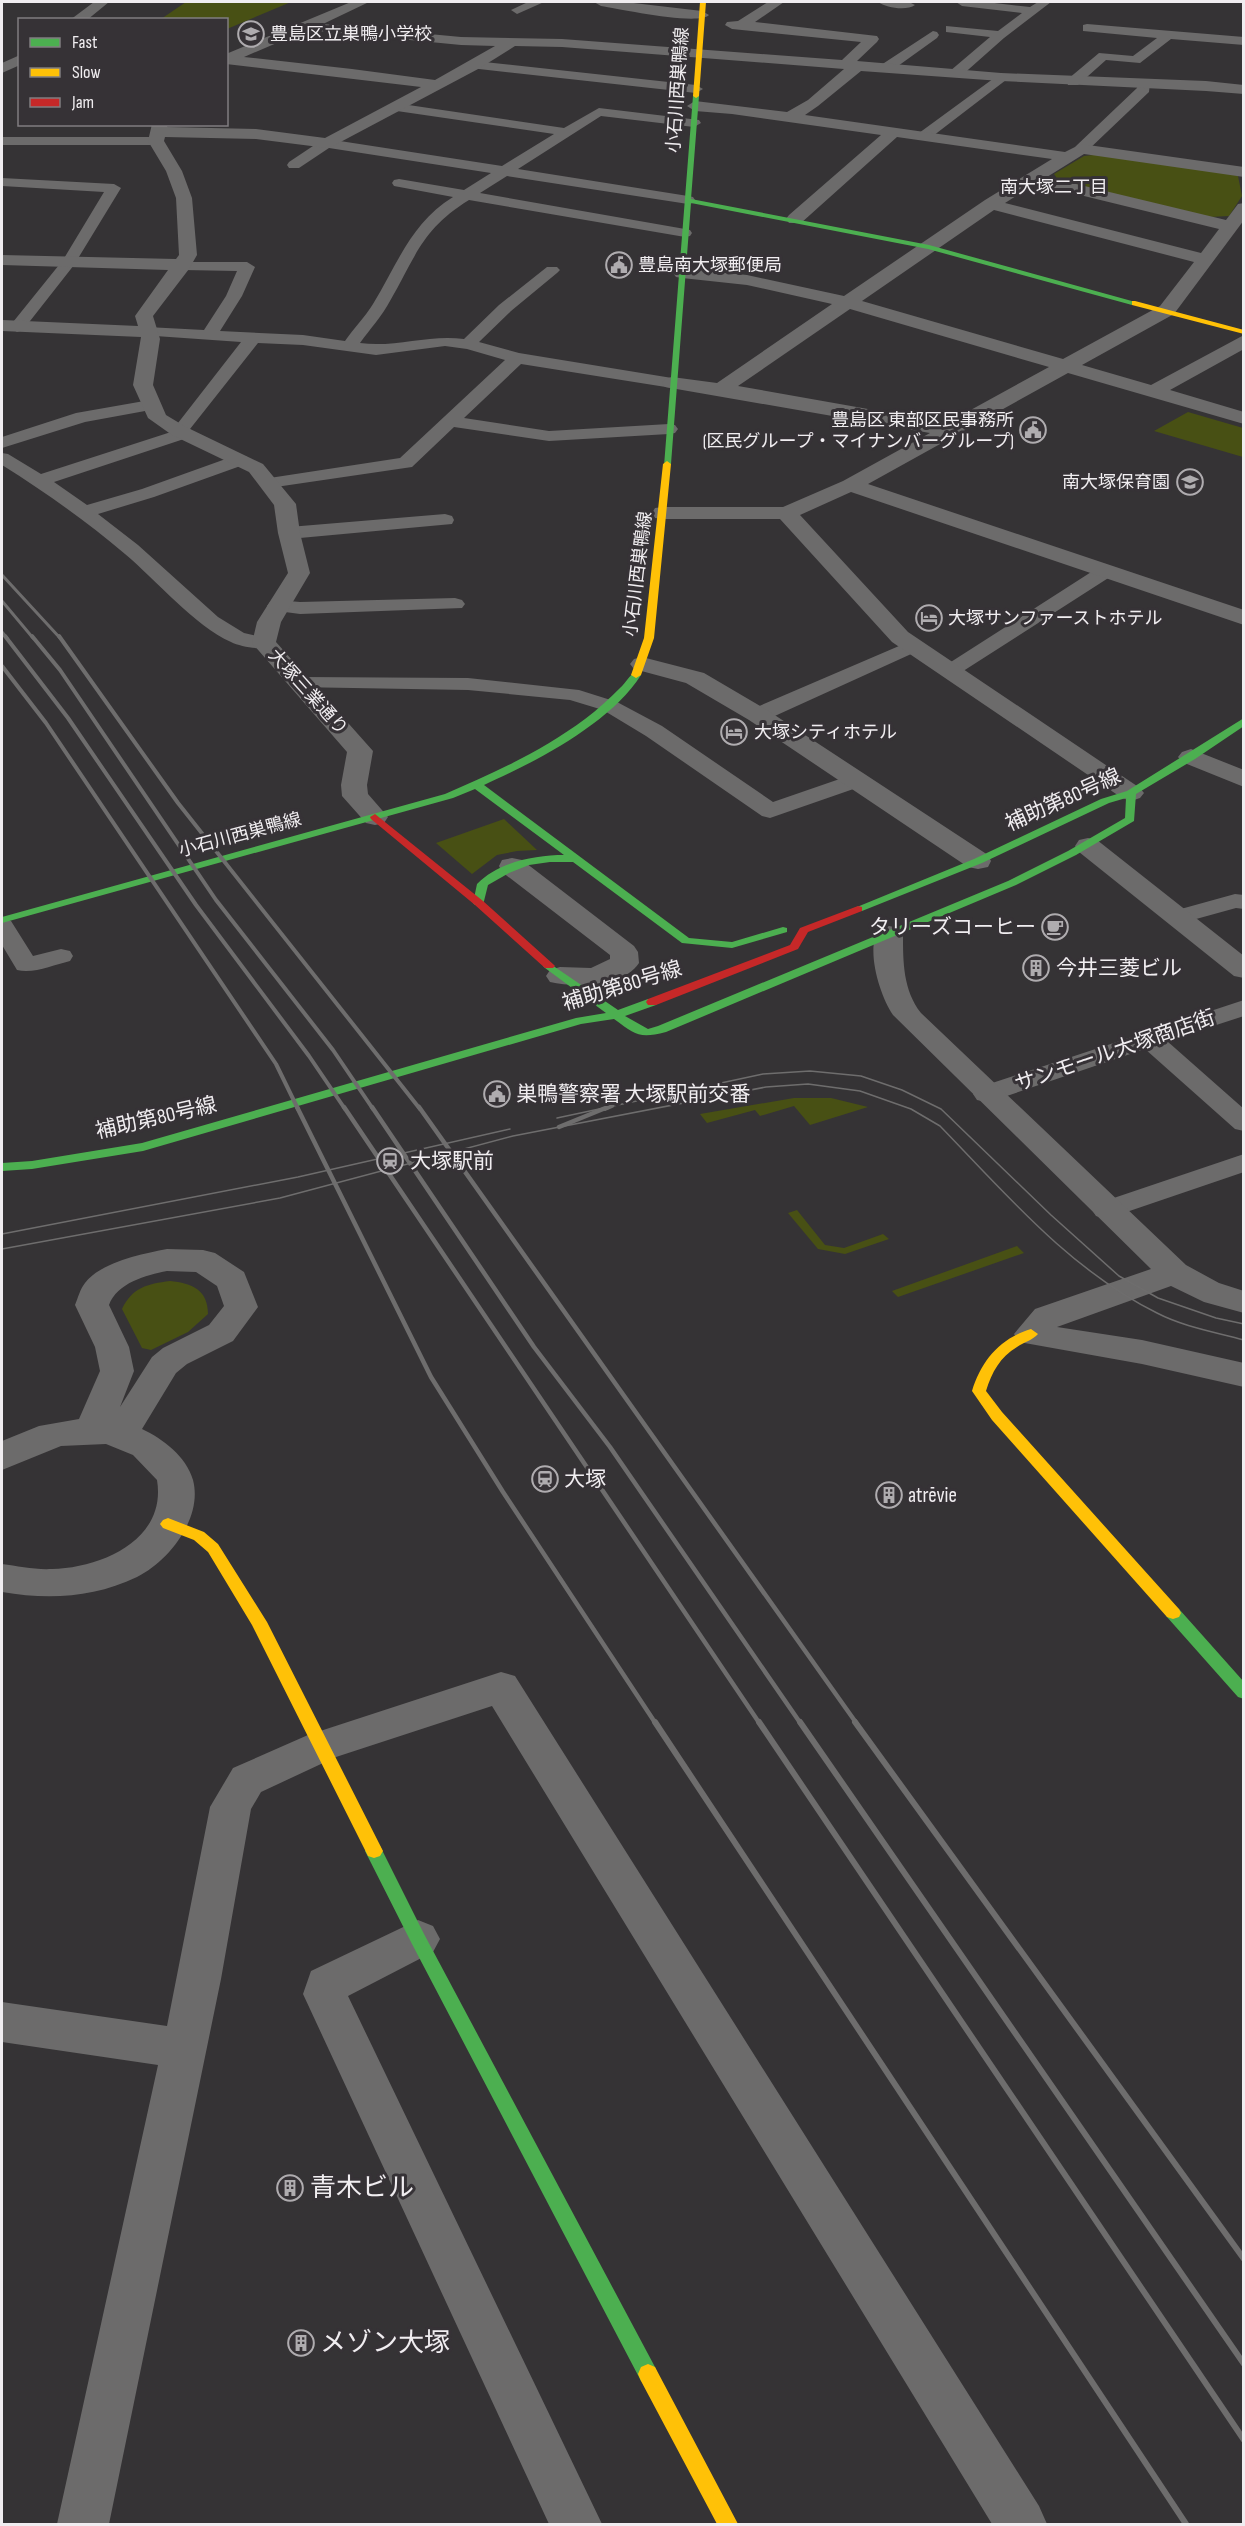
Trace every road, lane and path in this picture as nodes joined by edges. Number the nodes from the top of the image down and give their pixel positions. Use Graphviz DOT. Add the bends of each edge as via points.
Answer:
graph roads {
  1 [pos="102,2"];
  2 [pos="362,2"];
  3 [pos="538,2"];
  4 [pos="601,2"];
  5 [pos="777,2"];
  6 [pos="884,2"];
  7 [pos="962,2"];
  8 [pos="1045,2"];
  9 [pos="909,4"];
  10 [pos="517,10"];
  11 [pos="1033,11"];
  12 [pos="702,15"];
  13 [pos="80,18"];
  14 [pos="741,25"];
  15 [pos="304,26"];
  16 [pos="950,28"];
  17 [pos="1087,28"];
  18 [pos="933,35"];
  19 [pos="1000,35"];
  20 [pos="1168,35"];
  21 [pos="1244,41"];
  22 [pos="512,42"];
  23 [pos="699,52"];
  24 [pos="228,59"];
  25 [pos="18,60"];
  26 [pos="228,60"];
  27 [pos="475,65"];
  28 [pos="851,65"];
  29 [pos="886,68"];
  30 [pos="2,69"];
  31 [pos="955,74"];
  32 [pos="1001,77"];
  33 [pos="1073,82"];
  34 [pos="1144,83"];
  35 [pos="436,86"];
  36 [pos="696,89"];
  37 [pos="1244,90"];
  38 [pos="695,106"];
  39 [pos="395,107"];
  40 [pos="790,117"];
  41 [pos="694,123"];
  42 [pos="24,126"];
  43 [pos="158,132"];
  44 [pos="566,132"];
  45 [pos="894,132"];
  46 [pos="924,136"];
  47 [pos="2,141"];
  48 [pos="327,143"];
  49 [pos="21,145"];
  50 [pos="1075,153"];
  51 [pos="294,165"];
  52 [pos="507,170"];
  53 [pos="1244,172"];
  54 [pos="9,179"];
  55 [pos="1034,179"];
  56 [pos="399,183"];
  57 [pos="466,195"];
  58 [pos="2,199"];
  59 [pos="688,200"];
  60 [pos="991,204"];
  61 [pos="1244,207"];
  62 [pos="795,219"];
  63 [pos="1229,226"];
  64 [pos="685,233"];
  65 [pos="930,247"];
  66 [pos="1203,259"];
  67 [pos="2,260"];
  68 [pos="69,262"];
  69 [pos="183,265"];
  70 [pos="552,270"];
  71 [pos="682,273"];
  72 [pos="846,302"];
  73 [pos="1167,310"];
  74 [pos="8,329"];
  75 [pos="147,332"];
  76 [pos="1244,332"];
  77 [pos="209,335"];
  78 [pos="253,338"];
  79 [pos="1244,341"];
  80 [pos="468,344"];
  81 [pos="349,346"];
  82 [pos="517,358"];
  83 [pos="1066,365"];
  84 [pos="672,383"];
  85 [pos="722,389"];
  86 [pos="1154,391"];
  87 [pos="150,405"];
  88 [pos="1244,418"];
  89 [pos="451,421"];
  90 [pos="669,429"];
  91 [pos="950,430"];
  92 [pos="181,432"];
  93 [pos="2,443"];
  94 [pos="2,458"];
  95 [pos="240,460"];
  96 [pos="39,481"];
  97 [pos="269,483"];
  98 [pos="850,484"];
  99 [pos="84,512"];
  100 [pos="663,513"];
  101 [pos="786,513"];
  102 [pos="445,520"];
  103 [pos="289,533"];
  104 [pos="1106,572"];
  105 [pos="455,604"];
  106 [pos="277,606"];
  107 [pos="1244,618"];
  108 [pos="264,643"];
  109 [pos="913,646"];
  110 [pos="642,664"];
  111 [pos="950,671"];
  112 [pos="302,683"];
  113 [pos="609,706"];
  114 [pos="758,715"];
  115 [pos="1244,721"];
  116 [pos="1191,758"];
  117 [pos="1244,779"];
  118 [pos="857,780"];
  119 [pos="477,785"];
  120 [pos="1131,793"];
  121 [pos="375,817"];
  122 [pos="1088,846"];
  123 [pos="576,859"];
  124 [pos="978,861"];
  125 [pos="512,866"];
  126 [pos="1244,902"];
  127 [pos="479,903"];
  128 [pos="1178,917"];
  129 [pos="2,920"];
  130 [pos="2,926"];
  131 [pos="804,930"];
  132 [pos="889,934"];
  133 [pos="686,941"];
  134 [pos="61,956"];
  135 [pos="1244,970"];
  136 [pos="560,976"];
  137 [pos="693,988"];
  138 [pos="1244,1007"];
  139 [pos="616,1015"];
  140 [pos="1149,1040"];
  141 [pos="986,1094"];
  142 [pos="1244,1123"];
  143 [pos="1244,1162"];
  144 [pos="2,1167"];
  145 [pos="1107,1210"];
  146 [pos="1174,1273"];
  147 [pos="1244,1302"];
  148 [pos="1031,1334"];
  149 [pos="1244,1375"];
  150 [pos="106,1433"];
  151 [pos="2,1457"];
  152 [pos="168,1524"];
  153 [pos="2,1578"];
  154 [pos="1244,1693"];
  155 [pos="322,1746"];
  156 [pos="418,1939"];
  157 [pos="2,2022"];
  158 [pos="184,2049"];
  159 [pos="83,2524"];
  160 [pos="576,2524"];
  161 [pos="728,2524"];
  162 [pos="1021,2524"];
  1 -- 13 [label="street"];
  2 -- 15 [label="street"];
  3 -- 10 [label="lane"];
  4 -- 12 [label="street"];
  5 -- 14 [label="street"];
  6 -- 9 [label="lane"];
  7 -- 11 [label="lane"];
  8 -- 11 [label="lane"];
  11 -- 19 [label="lane"];
  12 -- 14 [label="street"];
  12 -- 23 [label="street, 小石川西巣鴨線"];
  14 -- 28 [label="street" via="872,39"];
  15 -- 22 [label="street"];
  15 -- 24 [label="street"];
  16 -- 19 [label="lane"];
  17 -- 20 [label="lane"];
  18 -- 29 [label="lane"];
  19 -- 31 [label="lane"];
  20 -- 21 [label="lane"];
  20 -- 33 [label="lane" via="1136,60 1103,56"];
  22 -- 23 [label="street"];
  22 -- 27 [label="street"];
  23 -- 28 [label="street"];
  23 -- 36 [label="street, 小石川西巣鴨線"];
  25 -- 30 [label="street"];
  26 -- 35 [label="street"];
  27 -- 35 [label="street"];
  27 -- 36 [label="lane"];
  28 -- 29 [label="street"];
  28 -- 40 [label="street" via="813,103"];
  29 -- 31 [label="street"];
  31 -- 32 [label="street"];
  32 -- 33 [label="street"];
  32 -- 46 [label="lane"];
  33 -- 34 [label="street"];
  34 -- 37 [label="street"];
  34 -- 50 [label="lane" via="1144,89"];
  35 -- 39 [label="street"];
  36 -- 38 [label="street, 小石川西巣鴨線"];
  38 -- 40 [label="street"];
  38 -- 41 [label="street, 小石川西巣鴨線"];
  39 -- 44 [label="lane"];
  39 -- 48 [label="street"];
  40 -- 45 [label="street"];
  41 -- 44 [label="lane" via="599,112"];
  41 -- 59 [label="street, 小石川西巣鴨線"];
  42 -- 49 [label="lane"];
  43 -- 48 [label="street" via="256,134"];
  43 -- 49 [label="lane"];
  43 -- 69 [label="street" via="184,198 188,255"];
  44 -- 52 [label="lane"];
  45 -- 46 [label="street"];
  45 -- 62 [label="street"];
  46 -- 50 [label="street"];
  47 -- 49 [label="lane"];
  48 -- 51 [label="lane"];
  48 -- 52 [label="lane"];
  50 -- 53 [label="street"];
  50 -- 55 [label="street"];
  52 -- 57 [label="lane"];
  52 -- 59 [label="lane"];
  54 -- 58 [label="lane" via="11,188"];
  54 -- 68 [label="lane" via="114,188"];
  55 -- 60 [label="street"];
  55 -- 63 [label="street"];
  56 -- 57 [label="lane"];
  57 -- 64 [label="lane"];
  57 -- 81 [label="lane" via="423,227 383,300"];
  59 -- 62 [label="street"];
  59 -- 64 [label="street, 小石川西巣鴨線"];
  60 -- 65 [label="street"];
  60 -- 66 [label="street"];
  61 -- 63 [label="street"];
  62 -- 65 [label="street"];
  63 -- 66 [label="street"];
  64 -- 71 [label="street, 小石川西巣鴨線"];
  65 -- 72 [label="street"];
  65 -- 73 [label="street"];
  66 -- 73 [label="street"];
  67 -- 68 [label="street"];
  68 -- 69 [label="street"];
  68 -- 74 [label="lane"];
  69 -- 75 [label="street" via="144,316"];
  69 -- 77 [label="lane" via="246,267 234,296"];
  70 -- 80 [label="lane"];
  71 -- 72 [label="street" via="747,280"];
  71 -- 84 [label="street, 小石川西巣鴨線"];
  72 -- 83 [label="street"];
  72 -- 85 [label="street"];
  73 -- 76 [label="street"];
  73 -- 83 [label="street"];
  74 -- 75 [label="street"];
  75 -- 77 [label="lane"];
  75 -- 87 [label="street" via="151,339 142,385"];
  77 -- 78 [label="lane"];
  78 -- 81 [label="lane"];
  78 -- 92 [label="lane"];
  79 -- 86 [label="street"];
  80 -- 81 [label="lane" via="445,341 376,350"];
  80 -- 82 [label="lane"];
  82 -- 84 [label="lane"];
  82 -- 89 [label="lane"];
  83 -- 86 [label="street"];
  83 -- 91 [label="street"];
  84 -- 85 [label="street"];
  84 -- 90 [label="street, 小石川西巣鴨線"];
  85 -- 91 [label="street"];
  86 -- 88 [label="street"];
  87 -- 92 [label="street, 大塚三業通り" via="158,418"];
  87 -- 93 [label="lane" via="82,417"];
  89 -- 90 [label="lane" via="549,436"];
  89 -- 97 [label="lane" via="406,463"];
  90 -- 100 [label="street, 小石川西巣鴨線"];
  91 -- 98 [label="street"];
  92 -- 95 [label="street, 大塚三業通り"];
  92 -- 96 [label="lane"];
  94 -- 96 [label="lane"];
  95 -- 97 [label="street, 大塚三業通り" via="256,468"];
  95 -- 99 [label="lane"];
  96 -- 99 [label="lane"];
  97 -- 103 [label="street, 大塚三業通り" via="285,504"];
  98 -- 101 [label="street"];
  98 -- 104 [label="street"];
  99 -- 108 [label="lane" via="211,621 238,638"];
  100 -- 101 [label="street"];
  100 -- 110 [label="street, 小石川西巣鴨線" via="650,638"];
  101 -- 109 [label="street"];
  102 -- 103 [label="lane"];
  103 -- 106 [label="street, 大塚三業通り" via="299,573"];
  104 -- 107 [label="street"];
  104 -- 111 [label="lane"];
  105 -- 106 [label="lane"];
  106 -- 108 [label="street, 大塚三業通り"];
  108 -- 112 [label="street, 大塚三業通り"];
  109 -- 111 [label="street"];
  109 -- 114 [label="lane"];
  110 -- 113 [label="street, 小石川西巣鴨線" via="635,678"];
  110 -- 114 [label="street" via="694,678"];
  111 -- 120 [label="street"];
  112 -- 113 [label="lane" via="468,684 564,692"];
  112 -- 121 [label="street, 大塚三業通り" via="360,751 355,796"];
  113 -- 118 [label="lane" via="654,731 770,811"];
  113 -- 119 [label="street, 小石川西巣鴨線" via="549,749"];
  114 -- 118 [label="street"];
  115 -- 116 [label="street, 補助第80号線"];
  116 -- 117 [label="street"];
  116 -- 120 [label="street, 補助第80号線"];
  118 -- 124 [label="street"];
  119 -- 121 [label="street, 小石川西巣鴨線"];
  119 -- 123 [label="street"];
  120 -- 122 [label="street" via="1130,819"];
  120 -- 124 [label="street, 補助第80号線" via="1105,801"];
  121 -- 127 [label="street"];
  121 -- 129 [label="street, 小石川西巣鴨線"];
  122 -- 128 [label="street"];
  122 -- 132 [label="street" via="1007,887"];
  123 -- 125 [label="street" via="544,856"];
  123 -- 133 [label="street"];
  124 -- 131 [label="street, 補助第80号線"];
  125 -- 127 [label="street" via="483,884"];
  125 -- 136 [label="street" via="624,952 625,963 595,977"];
  126 -- 128 [label="lane"];
  127 -- 136 [label="street"];
  128 -- 135 [label="street"];
  130 -- 134 [label="lane" via="26,965"];
  131 -- 133 [label="street" via="776,930 735,945"];
  131 -- 137 [label="street, 補助第80号線" via="794,947"];
  132 -- 139 [label="street" via="662,1029 647,1033"];
  132 -- 141 [label="street" via="891,983 903,1011"];
  133 -- 137 [label="street" via="703,962 703,978"];
  136 -- 139 [label="street"];
  137 -- 139 [label="street, 補助第80号線"];
  138 -- 140 [label="lane, サンモール大塚商店街"];
  139 -- 144 [label="street, 補助第80号線" via="580,1021 143,1147"];
  140 -- 141 [label="lane, サンモール大塚商店街"];
  140 -- 142 [label="lane"];
  141 -- 145 [label="street"];
  143 -- 145 [label="lane"];
  145 -- 146 [label="street"];
  146 -- 147 [label="street" via="1219,1296"];
  146 -- 148 [label="street" via="1047,1317"];
  148 -- 149 [label="street" via="1142,1352"];
  148 -- 154 [label="street" via="996,1352 983,1371 979,1391"];
  150 -- 150 [label="street" via="117,1371 112,1347 92,1305 98,1290 134,1267 167,1260 203,1261 232,1280 242,1307 221,1333 164,1365"];
  150 -- 151 [label="street" via="72,1431 40,1438"];
  150 -- 152 [label="street" via="130,1437 154,1451 173,1475 176,1502"];
  152 -- 153 [label="street" via="152,1547 111,1572 59,1584"];
  152 -- 155 [label="street" via="199,1536 213,1548 259,1622"];
  155 -- 156 [label="street"];
  155 -- 158 [label="street" via="247,1780 231,1807"];
  155 -- 162 [label="street" via="501,1687"];
  156 -- 160 [label="street" via="327,1985 325,1994"];
  156 -- 161 [label="street"];
  157 -- 158 [label="street"];
  158 -- 159 [label="street"];
}
